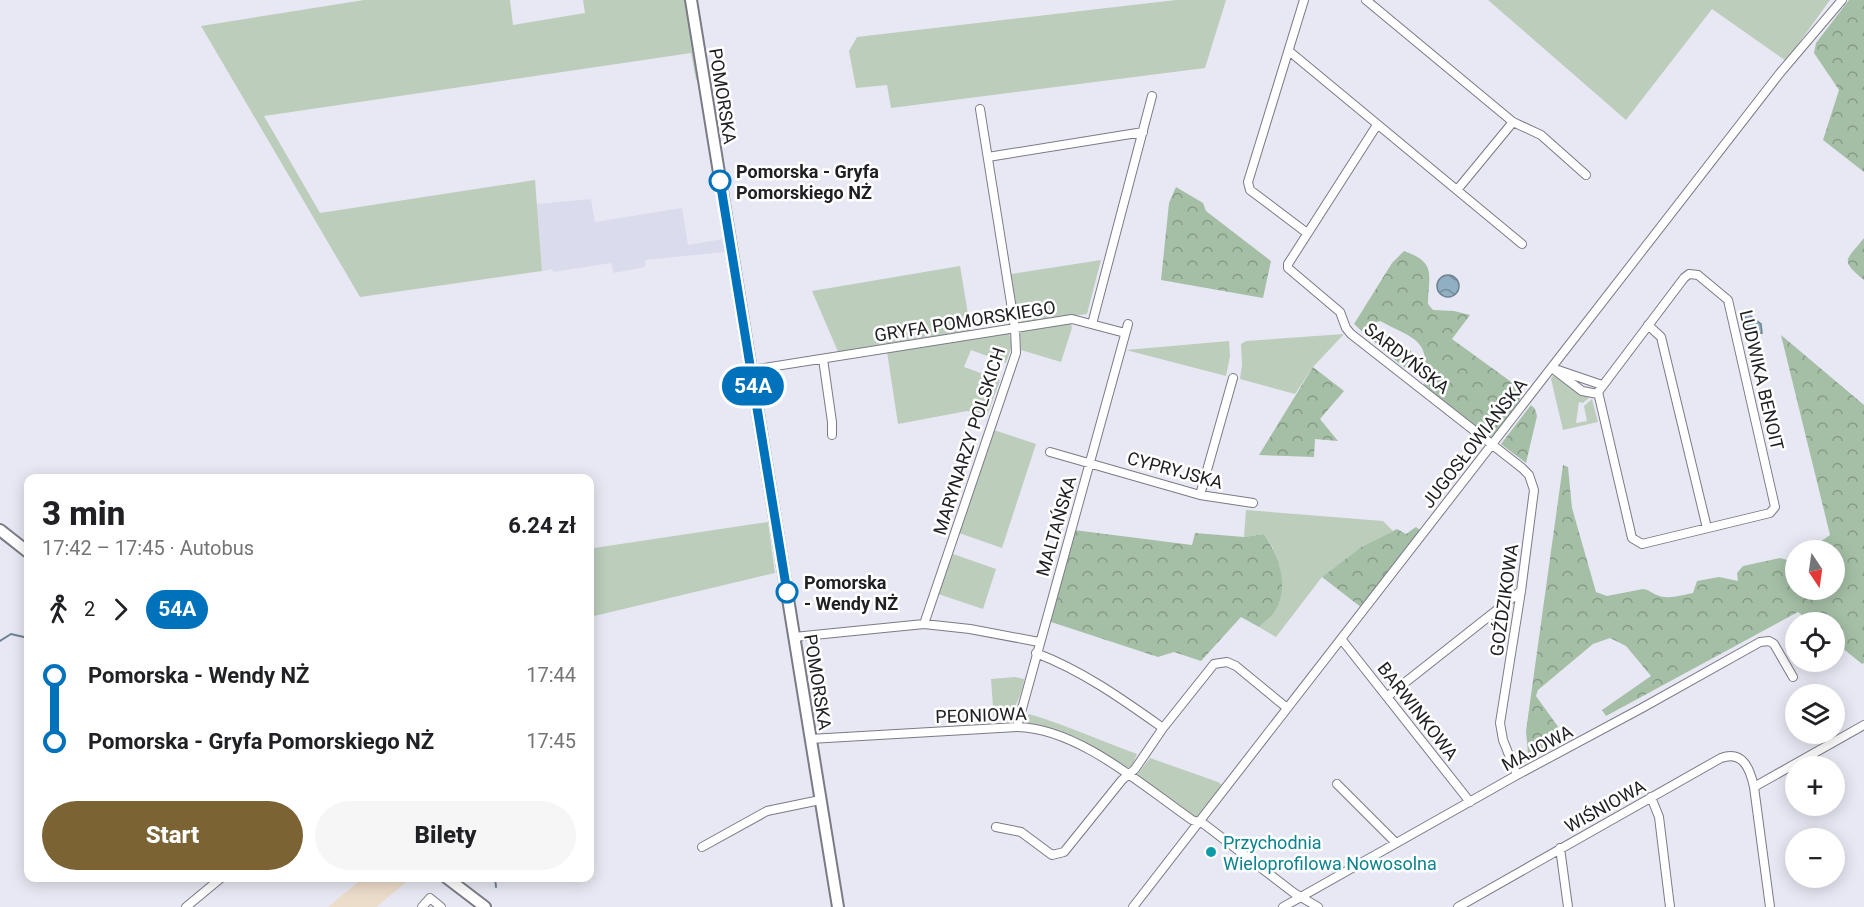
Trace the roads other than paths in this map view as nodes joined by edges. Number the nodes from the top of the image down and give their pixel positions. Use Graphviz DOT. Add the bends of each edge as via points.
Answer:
graph roads {
  1 [pos="691,0"];
  2 [pos="1304,0"];
  3 [pos="1366,0"];
  4 [pos="1842,0"];
  5 [pos="1289,51"];
  6 [pos="1152,96"];
  7 [pos="980,109"];
  8 [pos="1513,122"];
  9 [pos="1377,125"];
  10 [pos="1143,132"];
  11 [pos="988,158"];
  12 [pos="1586,175"];
  13 [pos="1457,190"];
  14 [pos="1646,227"];
  15 [pos="1307,233"];
  16 [pos="1654,234"];
  17 [pos="1522,244"];
  18 [pos="1092,324"];
  19 [pos="1648,325"];
  20 [pos="1015,328"];
  21 [pos="823,359"];
  22 [pos="1552,368"];
  23 [pos="751,370"];
  24 [pos="1233,378"];
  25 [pos="1602,385"];
  26 [pos="1598,394"];
  27 [pos="832,435"];
  28 [pos="1492,445"];
  29 [pos="1050,452"];
  30 [pos="1089,462"];
  31 [pos="1200,495"];
  32 [pos="1253,503"];
  33 [pos="1707,528"];
  34 [pos="0,530"];
  35 [pos="24,549"];
  36 [pos="1521,591"];
  37 [pos="924,624"];
  38 [pos="794,637"];
  39 [pos="1342,639"];
  40 [pos="1039,642"];
  41 [pos="1036,653"];
  42 [pos="1793,677"];
  43 [pos="1388,696"];
  44 [pos="1287,708"];
  45 [pos="1864,726"];
  46 [pos="1017,727"];
  47 [pos="1163,728"];
  48 [pos="810,739"];
  49 [pos="1128,775"];
  50 [pos="1517,775"];
  51 [pos="1337,784"];
  52 [pos="1754,787"];
  53 [pos="1650,797"];
  54 [pos="820,800"];
  55 [pos="1470,802"];
  56 [pos="1199,822"];
  57 [pos="996,827"];
  58 [pos="1396,843"];
  59 [pos="702,847"];
  60 [pos="1560,848"];
  61 [pos="216,882"];
  62 [pos="452,882"];
  63 [pos="1302,896"];
  64 [pos="1463,906"];
  65 [pos="186,907"];
  66 [pos="422,907"];
  67 [pos="441,907"];
  68 [pos="485,907"];
  69 [pos="838,907"];
  70 [pos="1133,907"];
  71 [pos="1283,907"];
  72 [pos="1318,907"];
  73 [pos="1568,907"];
  74 [pos="1670,907"];
  75 [pos="1770,907"];
  1 -- 23 [label="street, POMORSKA"];
  2 -- 5 [label="street"];
  3 -- 8 [label="street"];
  4 -- 16 [label="street, JUGOSŁOWIAŃSKA"];
  5 -- 9 [label="street"];
  5 -- 15 [label="street" via="1248,182 1250,190"];
  6 -- 10 [label="street"];
  7 -- 11 [label="street, MARYNARZY POLSKICH"];
  8 -- 12 [label="street" via="1541,135"];
  8 -- 13 [label="street"];
  9 -- 13 [label="street"];
  9 -- 15 [label="street, SARDYŃSKA"];
  10 -- 11 [label="street"];
  10 -- 18 [label="street"];
  11 -- 20 [label="street, MARYNARZY POLSKICH"];
  13 -- 17 [label="street"];
  14 -- 16 [label="street"];
  15 -- 28 [label="street, SARDYŃSKA" via="1288,264 1289,271 1340,312 1351,334"];
  16 -- 22 [label="street, JUGOSŁOWIAŃSKA"];
  18 -- 20 [label="street, GRYFA POMORSKIEGO" via="1072,319"];
  18 -- 30 [label="street, MALTAŃSKA" via="1126,329"];
  19 -- 25 [label="street, LUDWIKA BENOIT"];
  19 -- 33 [label="street" via="1661,337"];
  19 -- 33 [label="street, LUDWIKA BENOIT" via="1689,274 1698,275 1728,300 1775,507 1770,513"];
  20 -- 21 [label="street, GRYFA POMORSKIEGO"];
  20 -- 37 [label="street, MARYNARZY POLSKICH" via="1016,352"];
  21 -- 23 [label="street, GRYFA POMORSKIEGO"];
  21 -- 27 [label="street"];
  22 -- 25 [label="street"];
  22 -- 26 [label="street" via="1582,391"];
  22 -- 28 [label="street, JUGOSŁOWIAŃSKA"];
  23 -- 38 [label="street, POMORSKA"];
  24 -- 31 [label="street"];
  25 -- 26 [label="street, LUDWIKA BENOIT"];
  26 -- 33 [label="street, LUDWIKA BENOIT" via="1634,541 1645,543"];
  28 -- 36 [label="street, GOŹDZIKOWA" via="1527,472 1534,488"];
  28 -- 39 [label="street, JUGOSŁOWIAŃSKA"];
  29 -- 30 [label="street, CYPRYJSKA"];
  30 -- 31 [label="street, CYPRYJSKA"];
  30 -- 40 [label="street, MALTAŃSKA"];
  31 -- 32 [label="street, CYPRYJSKA"];
  34 -- 35 [label="street"];
  36 -- 43 [label="street"];
  36 -- 50 [label="street, GOŹDZIKOWA" via="1500,723"];
  37 -- 38 [label="street"];
  37 -- 40 [label="street"];
  38 -- 48 [label="street, POMORSKA"];
  39 -- 43 [label="street, BARWINKOWA"];
  39 -- 44 [label="street, JUGOSŁOWIAŃSKA"];
  40 -- 41 [label="street, MALTAŃSKA"];
  41 -- 46 [label="street, MALTAŃSKA"];
  41 -- 47 [label="street" via="1104,686"];
  42 -- 50 [label="street, MAJOWA" via="1774,644 1760,642"];
  43 -- 55 [label="street, BARWINKOWA"];
  44 -- 47 [label="street" via="1236,666 1220,662 1210,667"];
  44 -- 56 [label="street, JUGOSŁOWIAŃSKA"];
  45 -- 52 [label="street"];
  46 -- 48 [label="street, PEONIOWA"];
  46 -- 49 [label="street, PEONIOWA" via="1064,737"];
  47 -- 49 [label="street"];
  48 -- 54 [label="street, POMORSKA"];
  49 -- 56 [label="street, PEONIOWA"];
  49 -- 57 [label="street" via="1060,854 1052,855 1021,832"];
  50 -- 55 [label="street, MAJOWA"];
  51 -- 58 [label="street"];
  52 -- 53 [label="street, WIŚNIOWA" via="1745,762 1727,756"];
  52 -- 75 [label="street"];
  53 -- 60 [label="street, WIŚNIOWA"];
  53 -- 74 [label="street" via="1659,817"];
  54 -- 59 [label="street" via="767,811"];
  54 -- 69 [label="street, POMORSKA"];
  55 -- 58 [label="street, MAJOWA"];
  56 -- 63 [label="street, PEONIOWA"];
  56 -- 70 [label="street, JUGOSŁOWIAŃSKA"];
  58 -- 63 [label="street, MAJOWA"];
  60 -- 64 [label="street, WIŚNIOWA"];
  60 -- 73 [label="street"];
  61 -- 65 [label="street"];
  62 -- 68 [label="street"];
  63 -- 71 [label="street, MAJOWA"];
  63 -- 72 [label="street, PEONIOWA"];
  66 -- 67 [label="street" via="430,898"];
}
